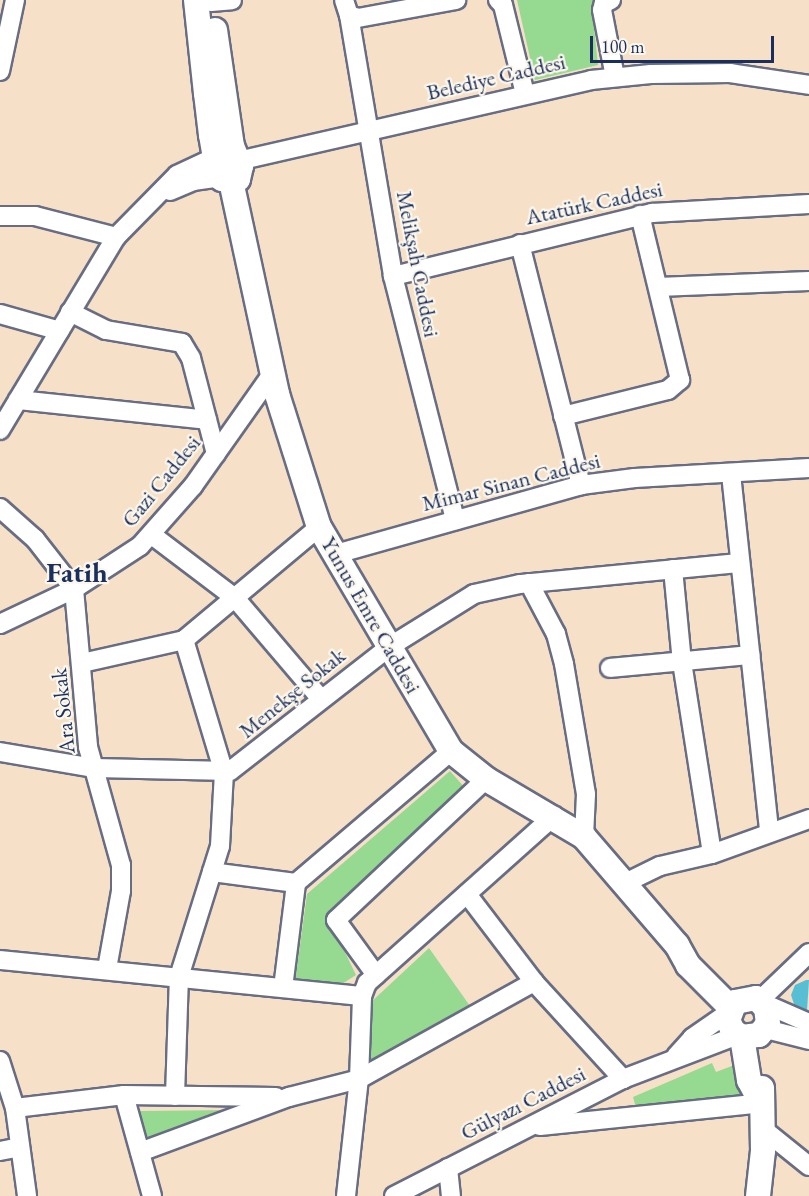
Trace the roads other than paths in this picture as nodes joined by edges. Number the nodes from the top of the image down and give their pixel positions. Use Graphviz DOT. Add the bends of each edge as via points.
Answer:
graph roads {
  1 [pos="15,0"];
  2 [pos="456,0"];
  3 [pos="498,0"];
  4 [pos="611,0"];
  5 [pos="212,1"];
  6 [pos="346,7"];
  7 [pos="809,70"];
  8 [pos="0,71"];
  9 [pos="615,77"];
  10 [pos="769,77"];
  11 [pos="809,85"];
  12 [pos="525,94"];
  13 [pos="369,131"];
  14 [pos="226,169"];
  15 [pos="809,204"];
  16 [pos="640,215"];
  17 [pos="0,216"];
  18 [pos="116,237"];
  19 [pos="520,244"];
  20 [pos="393,276"];
  21 [pos="809,281"];
  22 [pos="658,286"];
  23 [pos="70,312"];
  24 [pos="0,314"];
  25 [pos="60,331"];
  26 [pos="272,375"];
  27 [pos="18,400"];
  28 [pos="563,416"];
  29 [pos="207,420"];
  30 [pos="0,430"];
  31 [pos="216,454"];
  32 [pos="809,468"];
  33 [pos="731,474"];
  34 [pos="581,485"];
  35 [pos="0,508"];
  36 [pos="454,520"];
  37 [pos="319,527"];
  38 [pos="152,534"];
  39 [pos="336,554"];
  40 [pos="740,563"];
  41 [pos="673,569"];
  42 [pos="530,583"];
  43 [pos="74,589"];
  44 [pos="235,598"];
  45 [pos="0,624"];
  46 [pos="184,640"];
  47 [pos="389,647"];
  48 [pos="750,655"];
  49 [pos="682,662"];
  50 [pos="82,663"];
  51 [pos="610,668"];
  52 [pos="321,699"];
  53 [pos="451,751"];
  54 [pos="0,752"];
  55 [pos="95,768"];
  56 [pos="224,772"];
  57 [pos="486,779"];
  58 [pos="554,816"];
  59 [pos="809,819"];
  60 [pos="768,831"];
  61 [pos="584,837"];
  62 [pos="712,854"];
  63 [pos="212,872"];
  64 [pos="296,883"];
  65 [pos="626,884"];
  66 [pos="467,894"];
  67 [pos="809,953"];
  68 [pos="0,960"];
  69 [pos="107,969"];
  70 [pos="376,975"];
  71 [pos="179,977"];
  72 [pos="534,982"];
  73 [pos="284,988"];
  74 [pos="362,996"];
  75 [pos="744,1004"];
  76 [pos="809,1023"];
  77 [pos="752,1033"];
  78 [pos="809,1040"];
  79 [pos="676,1056"];
  80 [pos="0,1061"];
  81 [pos="359,1079"];
  82 [pos="623,1079"];
  83 [pos="124,1095"];
  84 [pos="175,1096"];
  85 [pos="289,1097"];
  86 [pos="760,1103"];
  87 [pos="15,1108"];
  88 [pos="529,1127"];
  89 [pos="763,1129"];
  90 [pos="20,1147"];
  91 [pos="0,1151"];
  92 [pos="140,1152"];
  93 [pos="809,1166"];
  94 [pos="448,1168"];
  95 [pos="27,1196"];
  96 [pos="152,1196"];
  97 [pos="346,1196"];
  98 [pos="394,1196"];
  99 [pos="451,1196"];
  100 [pos="758,1196"];
  1 -- 8 [label="street"];
  2 -- 6 [label="street" via="358,18"];
  3 -- 12 [label="street"];
  4 -- 9 [label="street" via="604,3 603,10"];
  5 -- 14 [label="main road, Yunus Emre Caddesi" via="232,146"];
  6 -- 13 [label="street, Melikşah Caddesi"];
  7 -- 10 [label="street"];
  9 -- 10 [label="street, Belediye Caddesi" via="693,73"];
  9 -- 12 [label="street, Belediye Caddesi"];
  10 -- 11 [label="street"];
  12 -- 13 [label="street, Belediye Caddesi"];
  13 -- 14 [label="street, Belediye Caddesi"];
  13 -- 20 [label="street, Melikşah Caddesi"];
  14 -- 18 [label="street, Belediye Caddesi" via="177,175"];
  14 -- 26 [label="main road, Yunus Emre Caddesi"];
  15 -- 16 [label="street, Atatürk Caddesi" via="676,209"];
  16 -- 19 [label="street, Atatürk Caddesi"];
  16 -- 22 [label="street"];
  17 -- 18 [label="street" via="36,216"];
  18 -- 23 [label="street, Belediye Caddesi"];
  19 -- 20 [label="street, Atatürk Caddesi"];
  19 -- 28 [label="street"];
  20 -- 36 [label="street, Melikşah Caddesi"];
  21 -- 22 [label="street"];
  22 -- 28 [label="street" via="679,368 678,384 663,392"];
  23 -- 25 [label="street, Belediye Caddesi"];
  23 -- 29 [label="street" via="106,330 182,343 191,358"];
  24 -- 25 [label="street"];
  25 -- 27 [label="street, Belediye Caddesi"];
  26 -- 31 [label="street, Gazi Caddesi"];
  26 -- 37 [label="main road, Yunus Emre Caddesi"];
  27 -- 29 [label="street"];
  27 -- 30 [label="street, Belediye Caddesi"];
  28 -- 34 [label="street"];
  29 -- 31 [label="street"];
  31 -- 38 [label="street, Gazi Caddesi"];
  32 -- 33 [label="street, Mimar Sinan Caddesi"];
  33 -- 34 [label="street, Mimar Sinan Caddesi" via="635,478"];
  33 -- 40 [label="street"];
  34 -- 36 [label="street, Mimar Sinan Caddesi"];
  35 -- 43 [label="street" via="35,538"];
  36 -- 39 [label="street, Mimar Sinan Caddesi"];
  37 -- 39 [label="main road, Yunus Emre Caddesi"];
  37 -- 44 [label="street"];
  38 -- 43 [label="street, Gazi Caddesi"];
  38 -- 44 [label="street"];
  39 -- 47 [label="main road, Yunus Emre Caddesi"];
  40 -- 41 [label="street, Menekşe Sokak"];
  40 -- 48 [label="street"];
  41 -- 42 [label="street, Menekşe Sokak"];
  41 -- 49 [label="street"];
  42 -- 47 [label="street, Menekşe Sokak" via="470,595"];
  42 -- 61 [label="street" via="556,634 564,664 586,794"];
  43 -- 45 [label="street, Gazi Caddesi"];
  43 -- 50 [label="street, Ara Sokak"];
  44 -- 46 [label="street"];
  44 -- 52 [label="street"];
  46 -- 50 [label="street"];
  46 -- 56 [label="street"];
  47 -- 52 [label="street, Menekşe Sokak"];
  47 -- 53 [label="main road, Yunus Emre Caddesi"];
  48 -- 49 [label="street"];
  48 -- 60 [label="street"];
  49 -- 51 [label="street"];
  49 -- 62 [label="street"];
  50 -- 55 [label="street, Ara Sokak" via="85,728"];
  52 -- 56 [label="street, Menekşe Sokak" via="241,765"];
  53 -- 57 [label="main road, Yunus Emre Caddesi"];
  53 -- 64 [label="street"];
  54 -- 55 [label="street"];
  55 -- 56 [label="street"];
  55 -- 69 [label="street, Ara Sokak" via="121,872"];
  56 -- 63 [label="street" via="220,846"];
  57 -- 58 [label="main road, Yunus Emre Caddesi"];
  57 -- 70 [label="street" via="336,920"];
  58 -- 61 [label="main road, Yunus Emre Caddesi"];
  58 -- 66 [label="street"];
  59 -- 60 [label="street"];
  60 -- 62 [label="street"];
  61 -- 65 [label="main road, Yunus Emre Caddesi"];
  62 -- 65 [label="street" via="660,866"];
  63 -- 64 [label="street"];
  63 -- 71 [label="street"];
  64 -- 73 [label="street"];
  65 -- 75 [label="main road, Yunus Emre Caddesi" via="677,945"];
  66 -- 70 [label="street"];
  66 -- 72 [label="street"];
  67 -- 75 [label="street"];
  68 -- 69 [label="street"];
  69 -- 71 [label="street"];
  70 -- 74 [label="street" via="367,983"];
  71 -- 73 [label="street"];
  71 -- 84 [label="street"];
  72 -- 81 [label="street"];
  72 -- 82 [label="street"];
  73 -- 74 [label="street"];
  74 -- 81 [label="street"];
  75 -- 76 [label="street"];
  75 -- 77 [label="main road" via="730,1026"];
  75 -- 77 [label="main road" via="768,1013"];
  75 -- 79 [label="street" via="692,1038"];
  77 -- 78 [label="street"];
  77 -- 79 [label="street, Gülyazı Caddesi"];
  77 -- 86 [label="main road" via="749,1080"];
  79 -- 82 [label="street, Gülyazı Caddesi"];
  80 -- 87 [label="street"];
  81 -- 85 [label="street"];
  81 -- 97 [label="street"];
  82 -- 88 [label="street, Gülyazı Caddesi"];
  83 -- 84 [label="street"];
  83 -- 87 [label="street"];
  83 -- 92 [label="street"];
  84 -- 85 [label="street"];
  85 -- 92 [label="street"];
  86 -- 88 [label="street"];
  86 -- 89 [label="main road"];
  87 -- 90 [label="street"];
  88 -- 94 [label="street, Gülyazı Caddesi"];
  89 -- 93 [label="street"];
  89 -- 100 [label="main road"];
  90 -- 91 [label="street"];
  90 -- 95 [label="street"];
  92 -- 96 [label="street"];
  94 -- 98 [label="street, Gülyazı Caddesi"];
  94 -- 99 [label="street"];
}
